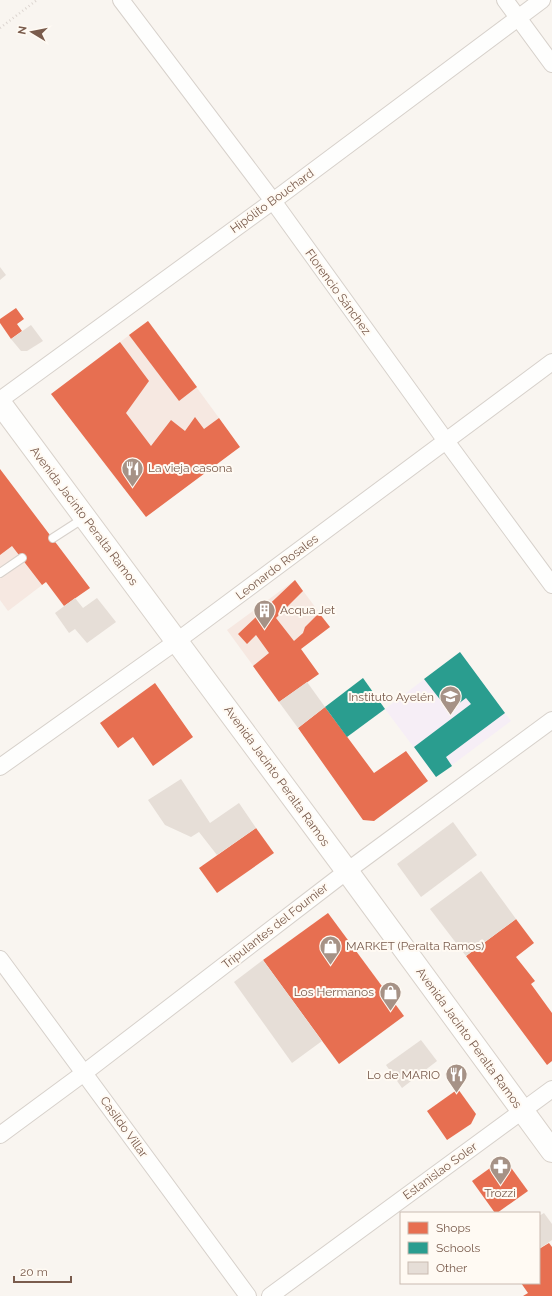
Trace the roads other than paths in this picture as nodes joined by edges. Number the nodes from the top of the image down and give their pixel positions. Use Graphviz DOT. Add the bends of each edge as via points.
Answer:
graph roads {
  1 [pos="121,0"];
  2 [pos="505,0"];
  3 [pos="542,0"];
  4 [pos="518,18"];
  5 [pos="552,64"];
  6 [pos="273,201"];
  7 [pos="552,362"];
  8 [pos="0,400"];
  9 [pos="0,403"];
  10 [pos="446,441"];
  11 [pos="85,517"];
  12 [pos="53,538"];
  13 [pos="22,558"];
  14 [pos="0,573"];
  15 [pos="552,585"];
  16 [pos="177,641"];
  17 [pos="552,720"];
  18 [pos="0,767"];
  19 [pos="347,871"];
  20 [pos="0,959"];
  21 [pos="84,1073"];
  22 [pos="552,1089"];
  23 [pos="522,1110"];
  24 [pos="0,1135"];
  25 [pos="552,1151"];
  26 [pos="248,1296"];
  27 [pos="270,1296"];
  1 -- 6 [label="street, Florencio Sánchez"];
  2 -- 4 [label="street"];
  3 -- 4 [label="street, Hipólito Bouchard"];
  4 -- 5 [label="street"];
  4 -- 6 [label="street, Hipólito Bouchard"];
  6 -- 8 [label="street, Hipólito Bouchard"];
  6 -- 10 [label="street, Florencio Sánchez"];
  7 -- 10 [label="street, Leonardo Rosales"];
  9 -- 11 [label="main road, Avenida Jacinto Peralta Ramos"];
  10 -- 15 [label="street, Florencio Sánchez"];
  10 -- 16 [label="street, Leonardo Rosales"];
  11 -- 12 [label="lane"];
  11 -- 16 [label="main road, Avenida Jacinto Peralta Ramos"];
  13 -- 14 [label="lane"];
  16 -- 18 [label="street, Leonardo Rosales"];
  16 -- 19 [label="main road, Avenida Jacinto Peralta Ramos"];
  17 -- 19 [label="street, Tripulantes del Fournier"];
  19 -- 21 [label="street, Tripulantes del Fournier"];
  19 -- 23 [label="main road, Avenida Jacinto Peralta Ramos"];
  20 -- 21 [label="street, Casildo Villar"];
  21 -- 24 [label="street, Tripulantes del Fournier"];
  21 -- 26 [label="street, Casildo Villar"];
  22 -- 23 [label="street, Estanislao Soler"];
  23 -- 25 [label="main road, Avenida Jacinto Peralta Ramos"];
  23 -- 27 [label="street, Estanislao Soler"];
}
